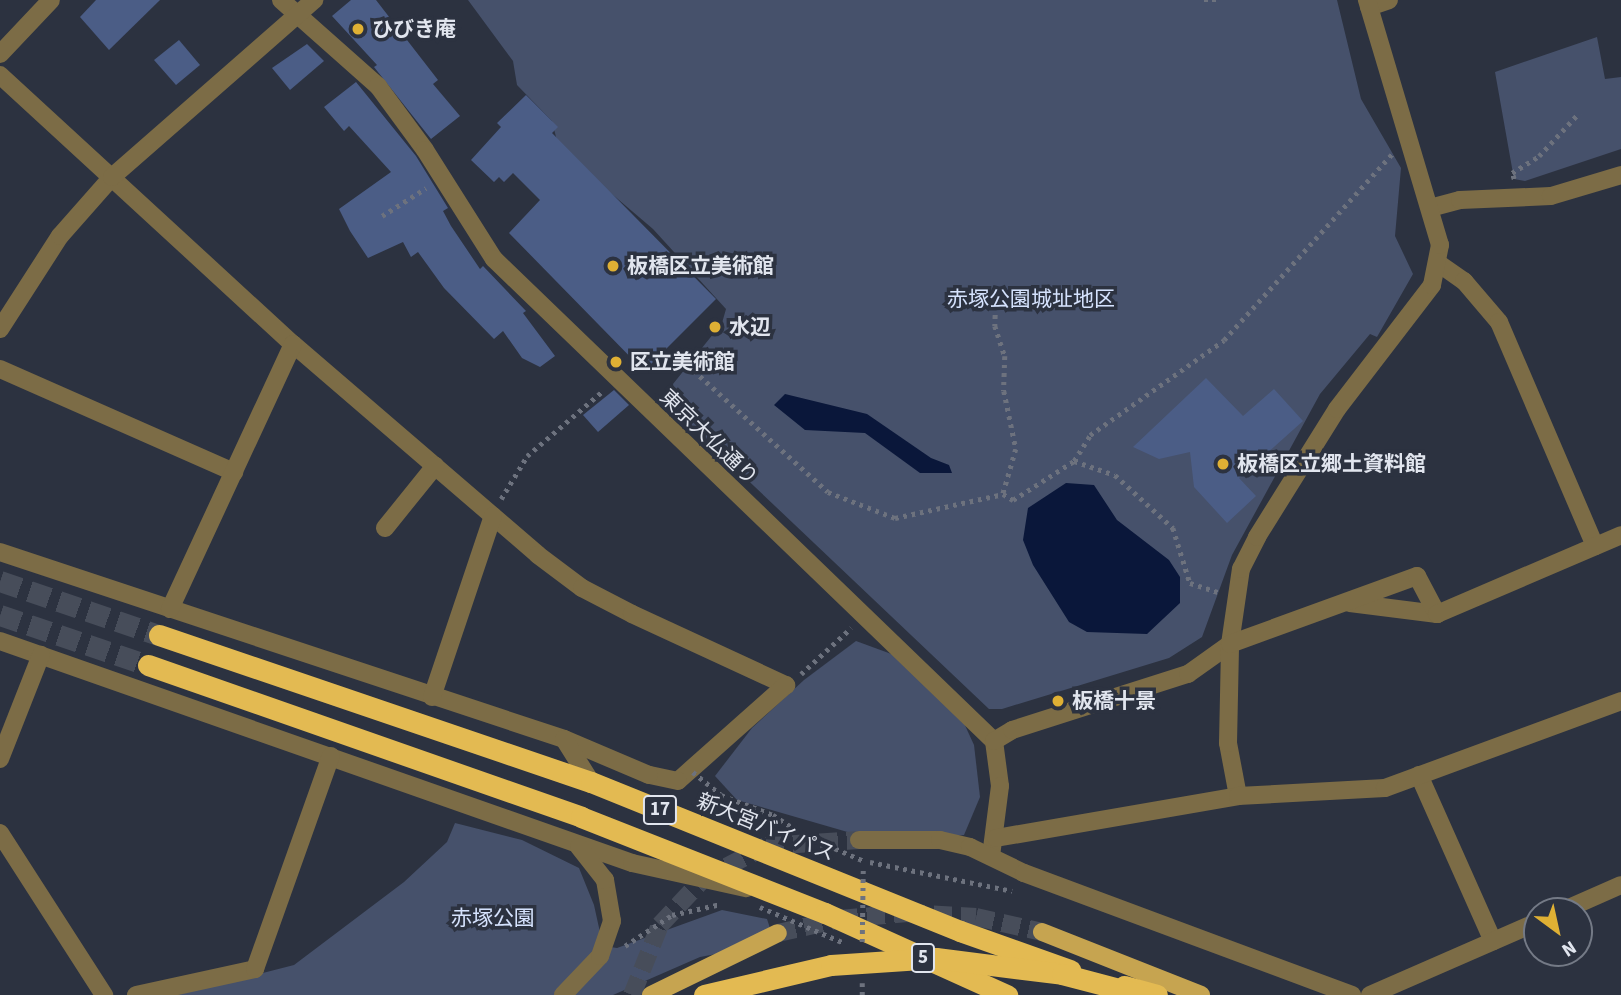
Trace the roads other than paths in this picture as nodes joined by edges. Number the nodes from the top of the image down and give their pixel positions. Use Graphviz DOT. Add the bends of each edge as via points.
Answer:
graph roads {
  1 [pos="51,0"];
  2 [pos="281,0"];
  3 [pos="314,0"];
  4 [pos="1389,0"];
  5 [pos="1368,4"];
  6 [pos="297,14"];
  7 [pos="0,54"];
  8 [pos="0,75"];
  9 [pos="1621,175"];
  10 [pos="112,177"];
  11 [pos="1430,208"];
  12 [pos="1438,262"];
  13 [pos="0,329"];
  14 [pos="293,344"];
  15 [pos="0,369"];
  16 [pos="435,466"];
  17 [pos="234,472"];
  18 [pos="493,516"];
  19 [pos="385,528"];
  20 [pos="1621,535"];
  21 [pos="1594,546"];
  22 [pos="0,552"];
  23 [pos="1346,602"];
  24 [pos="170,609"];
  25 [pos="1437,614"];
  26 [pos="159,635"];
  27 [pos="0,641"];
  28 [pos="1230,643"];
  29 [pos="41,655"];
  30 [pos="148,665"];
  31 [pos="432,697"];
  32 [pos="1621,701"];
  33 [pos="564,739"];
  34 [pos="994,741"];
  35 [pos="331,756"];
  36 [pos="0,759"];
  37 [pos="1419,775"];
  38 [pos="591,782"];
  39 [pos="1238,796"];
  40 [pos="0,833"];
  41 [pos="996,838"];
  42 [pos="859,840"];
  43 [pos="574,842"];
  44 [pos="991,856"];
  45 [pos="1621,885"];
  46 [pos="1593,897"];
  47 [pos="766,900"];
  48 [pos="1523,928"];
  49 [pos="1042,932"];
  50 [pos="778,933"];
  51 [pos="1493,941"];
  52 [pos="104,995"];
  53 [pos="136,995"];
  54 [pos="564,995"];
  55 [pos="651,995"];
  56 [pos="704,995"];
  57 [pos="1007,995"];
  58 [pos="1142,995"];
  59 [pos="1157,995"];
  60 [pos="1201,995"];
  61 [pos="1352,995"];
  62 [pos="1370,995"];
  1 -- 7 [label="street"];
  2 -- 6 [label="street, 東京大仏通り"];
  3 -- 6 [label="street"];
  4 -- 5 [label="street"];
  5 -- 11 [label="street"];
  6 -- 10 [label="street"];
  6 -- 34 [label="street, 東京大仏通り" via="378,86 494,259"];
  8 -- 10 [label="street"];
  9 -- 11 [label="street" via="1578,190 1518,199 1460,200"];
  10 -- 13 [label="street" via="60,236"];
  10 -- 14 [label="street"];
  11 -- 12 [label="street" via="1440,245"];
  12 -- 21 [label="street" via="1464,281 1499,321"];
  12 -- 28 [label="street" via="1432,285 1337,409 1257,537 1241,569"];
  14 -- 16 [label="street"];
  14 -- 17 [label="street"];
  15 -- 17 [label="street"];
  16 -- 18 [label="street"];
  16 -- 19 [label="street"];
  17 -- 24 [label="street"];
  18 -- 31 [label="street"];
  18 -- 33 [label="street" via="582,588 786,685 678,781 649,775"];
  20 -- 21 [label="street"];
  21 -- 25 [label="street"];
  22 -- 24 [label="street"];
  23 -- 25 [label="street"];
  23 -- 25 [label="street" via="1417,576"];
  23 -- 28 [label="street"];
  24 -- 31 [label="street"];
  26 -- 38 [label="highway, 新大宮バイパス / 17"];
  27 -- 29 [label="street, 17"];
  28 -- 34 [label="street" via="1188,674 1012,730"];
  28 -- 39 [label="street" via="1228,743"];
  29 -- 35 [label="street, 17"];
  29 -- 36 [label="street"];
  30 -- 47 [label="highway, 17" via="581,817"];
  31 -- 33 [label="street"];
  32 -- 37 [label="street"];
  33 -- 38 [label="street"];
  34 -- 41 [label="street" via="1000,766"];
  35 -- 43 [label="street, 17"];
  35 -- 53 [label="street" via="255,969"];
  37 -- 39 [label="street" via="1385,788"];
  37 -- 51 [label="street"];
  38 -- 59 [label="highway, 新大宮バイパス / 17" via="960,931"];
  39 -- 41 [label="street"];
  40 -- 52 [label="street"];
  41 -- 44 [label="street"];
  42 -- 44 [label="street" via="940,840"];
  43 -- 47 [label="street, 17"];
  43 -- 54 [label="street" via="598,868 609,891 612,921 600,956"];
  44 -- 61 [label="street" via="1024,873"];
  45 -- 46 [label="street"];
  47 -- 57 [label="highway, 17"];
  48 -- 51 [label="street"];
  49 -- 60 [label="main road"];
  50 -- 55 [label="main road"];
  51 -- 62 [label="street"];
  56 -- 58 [label="highway, 5, bridge" via="777,974 913,958 1016,965"];
}
